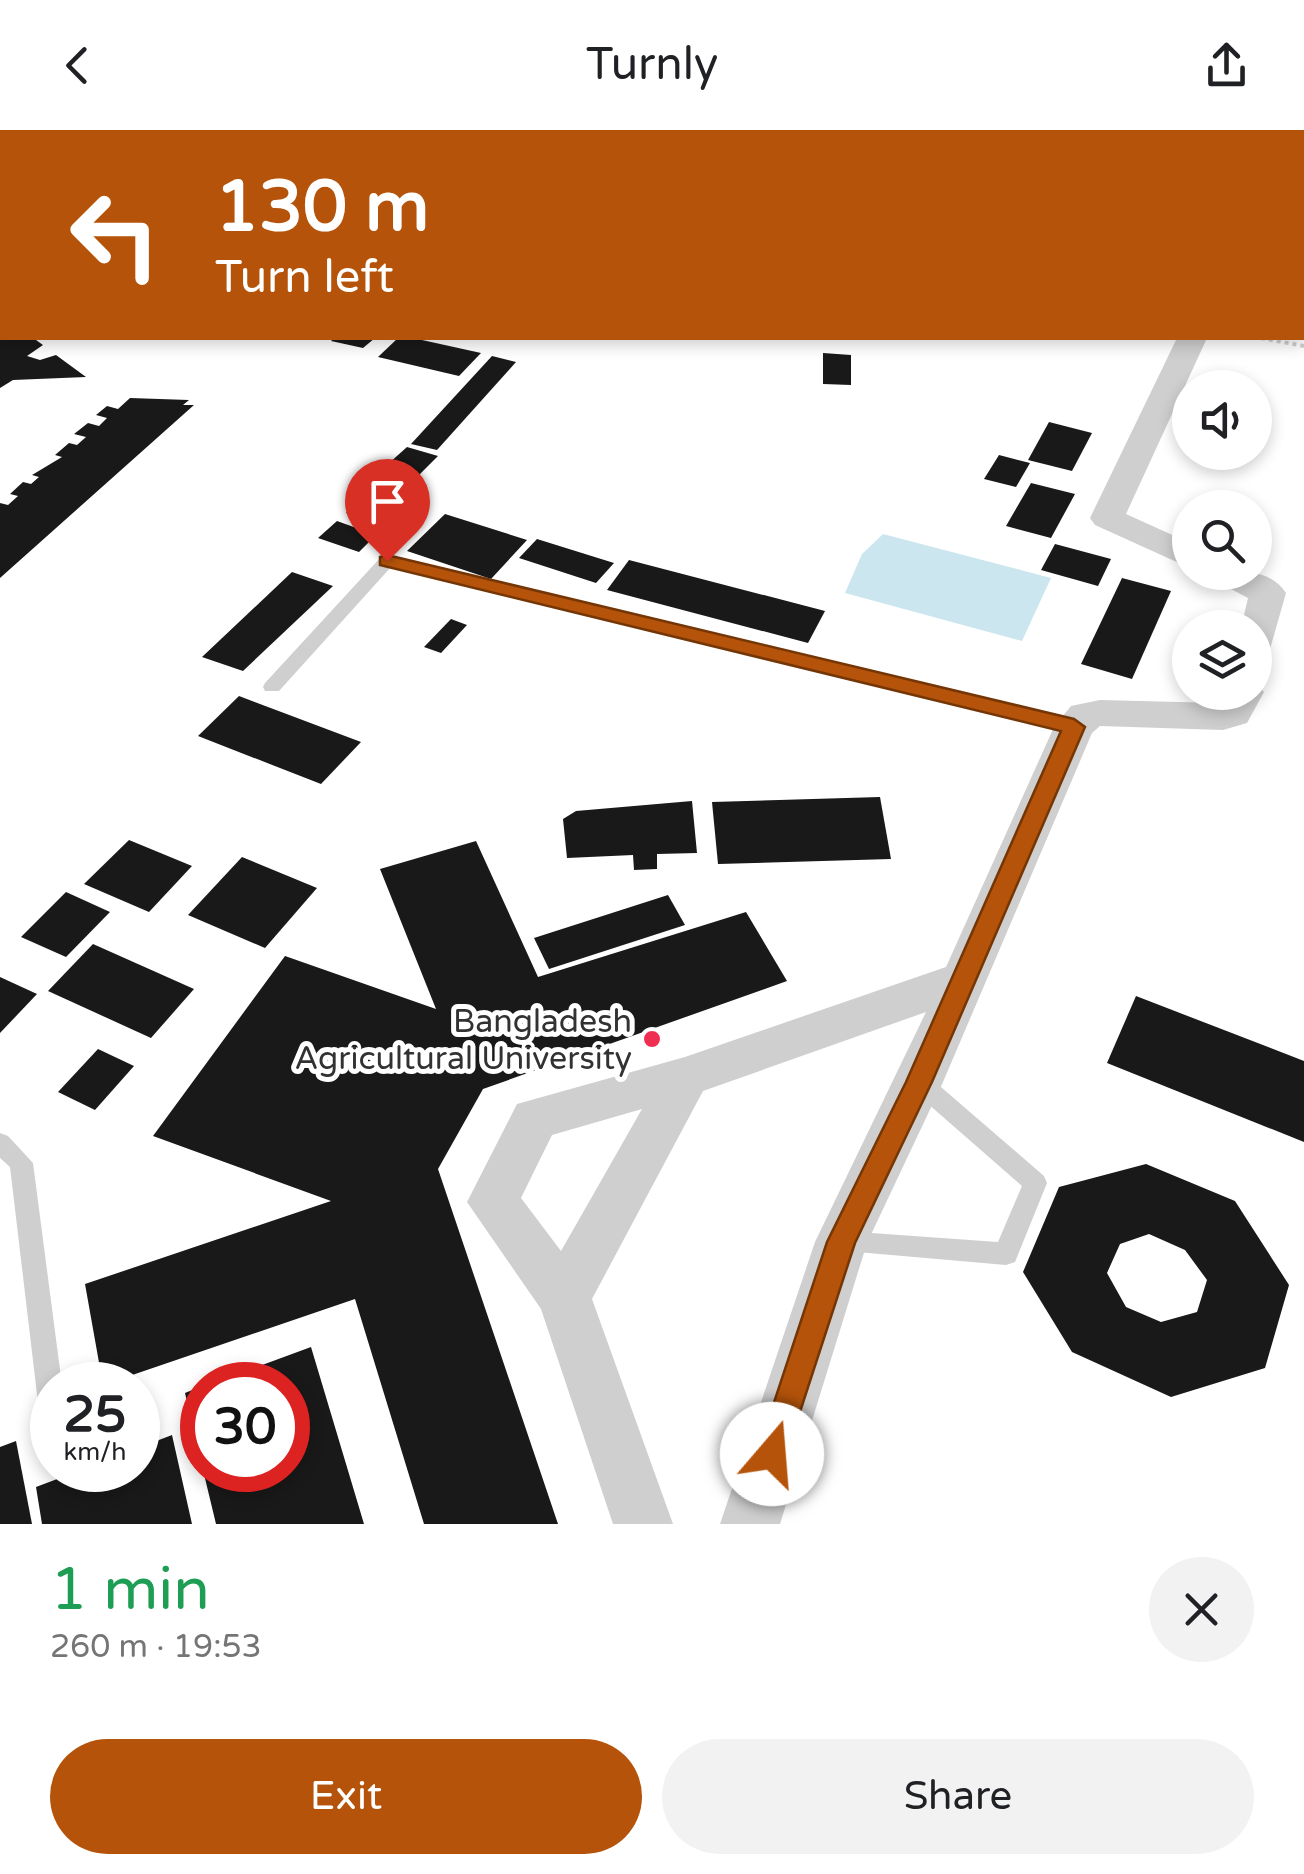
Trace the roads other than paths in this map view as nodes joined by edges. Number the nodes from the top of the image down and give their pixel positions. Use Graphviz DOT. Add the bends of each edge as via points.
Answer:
graph roads {
  1 [pos="732,130"];
  2 [pos="802,130"];
  3 [pos="1191,340"];
  4 [pos="1172,548"];
  5 [pos="272,687"];
  6 [pos="1235,710"];
  7 [pos="1074,727"];
  8 [pos="963,980"];
  9 [pos="686,1076"];
  10 [pos="919,1082"];
  11 [pos="0,1143"];
  12 [pos="841,1242"];
  13 [pos="564,1296"];
  14 [pos="46,1362"];
  15 [pos="642,1524"];
  16 [pos="750,1524"];
  1 -- 2 [label="street"];
  3 -- 4 [label="street" via="1107,518"];
  5 -- 7 [label="lane" via="387,561"];
  6 -- 7 [label="street" via="1223,717 1100,713"];
  7 -- 8 [label="street"];
  8 -- 9 [label="street"];
  8 -- 10 [label="street"];
  9 -- 13 [label="street"];
  9 -- 13 [label="street" via="534,1119 494,1202"];
  10 -- 12 [label="street"];
  10 -- 12 [label="lane" via="1035,1183 1006,1254"];
  11 -- 14 [label="lane" via="21,1163"];
  12 -- 16 [label="street"];
  13 -- 15 [label="street"];
}
